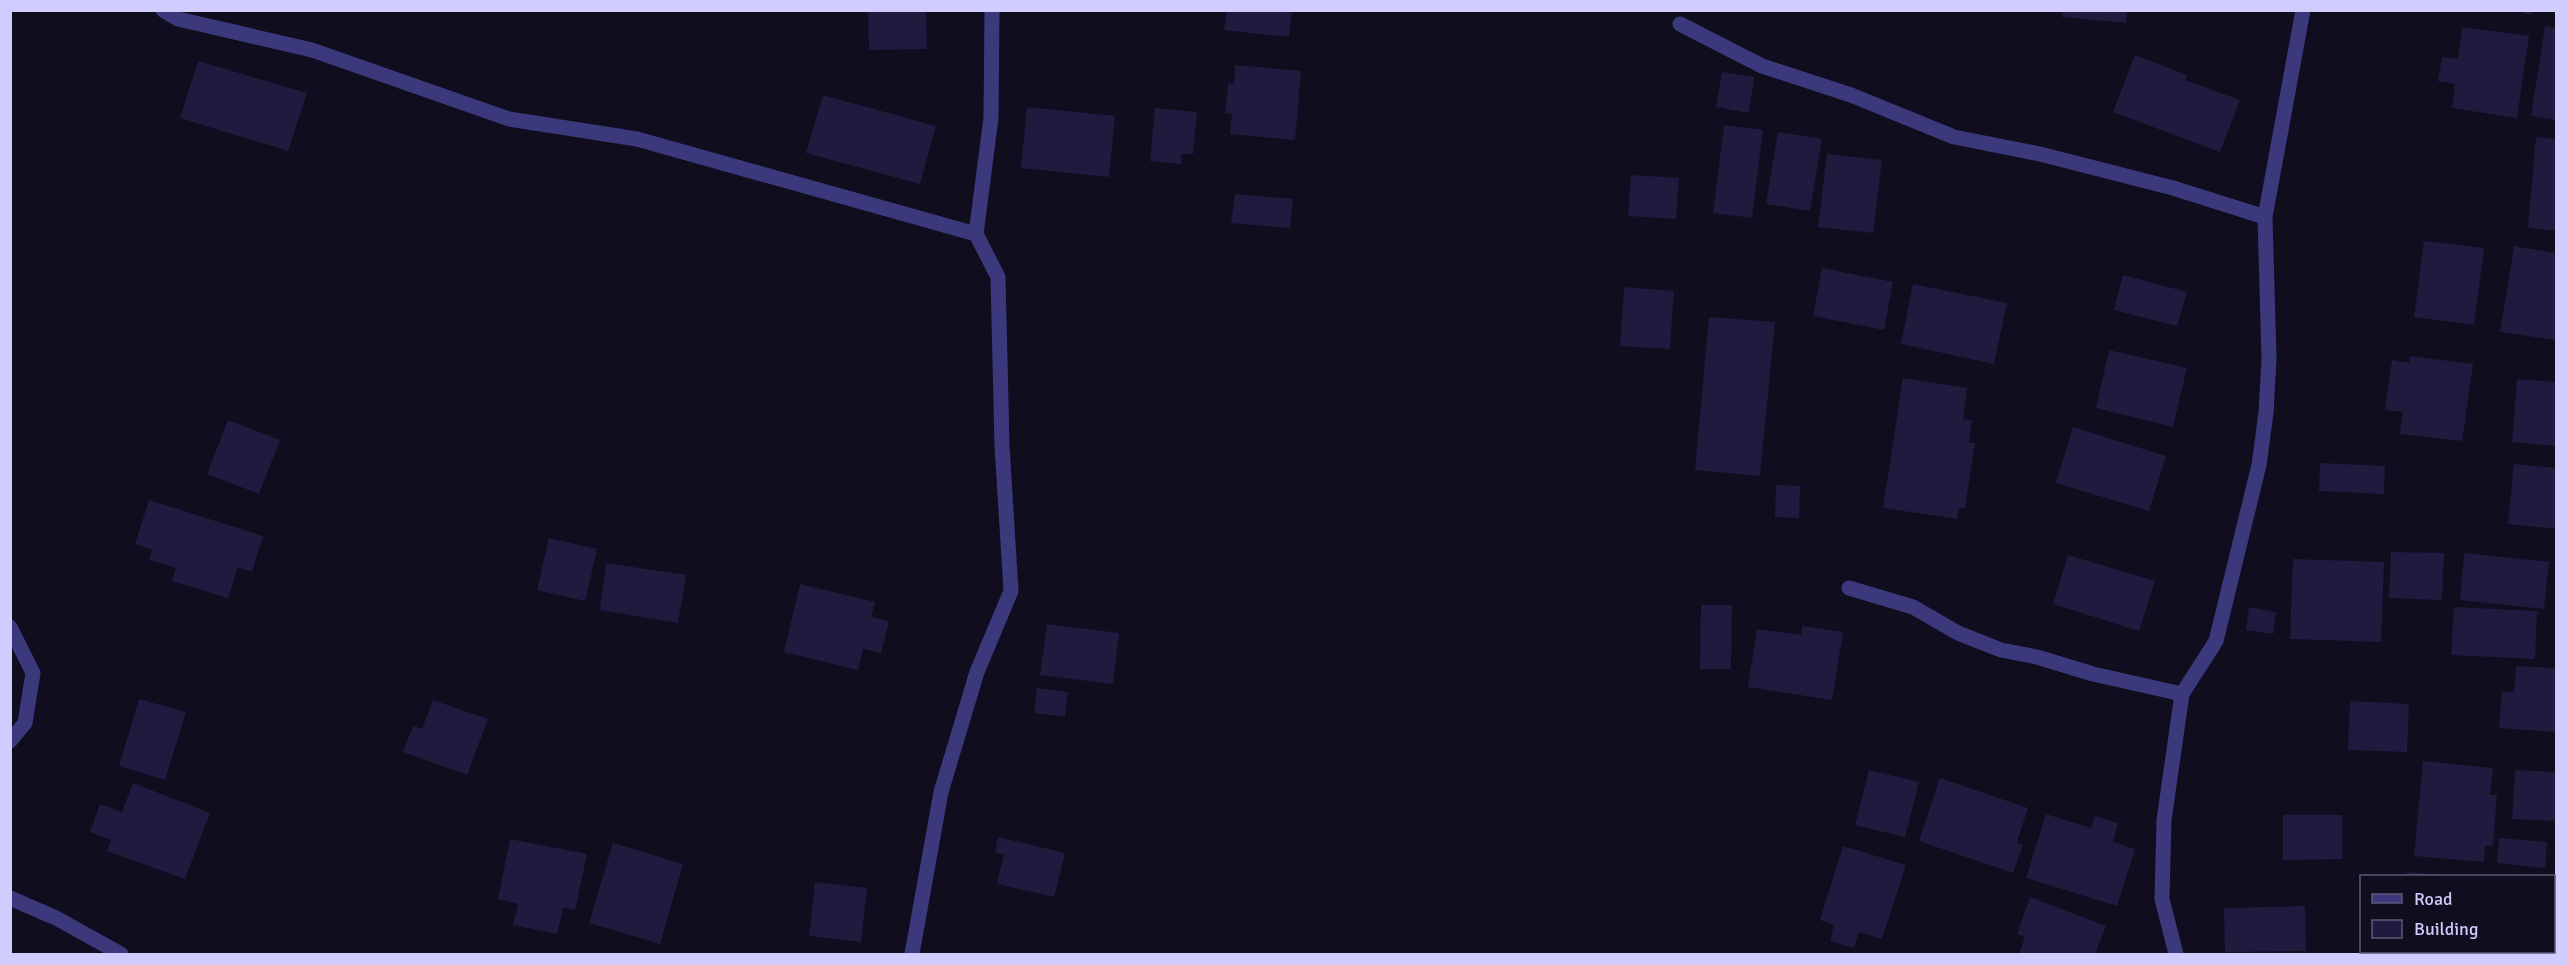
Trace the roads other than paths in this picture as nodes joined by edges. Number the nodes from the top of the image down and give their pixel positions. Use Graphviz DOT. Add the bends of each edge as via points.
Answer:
graph roads {
  1 [pos="163,10"];
  2 [pos="992,10"];
  3 [pos="2303,10"];
  4 [pos="1680,24"];
  5 [pos="2265,217"];
  6 [pos="976,234"];
  7 [pos="1850,588"];
  8 [pos="10,627"];
  9 [pos="2182,694"];
  10 [pos="10,741"];
  11 [pos="10,898"];
  12 [pos="121,954"];
  13 [pos="912,954"];
  14 [pos="2176,954"];
  1 -- 6 [label="street" via="178,19 312,50 509,119 637,139"];
  2 -- 6 [label="street" via="991,118"];
  3 -- 5 [label="street"];
  4 -- 5 [label="street" via="1762,66 1851,95 1954,137 2151,182"];
  5 -- 9 [label="street" via="2269,359 2259,465 2216,641"];
  6 -- 13 [label="street" via="998,277 1011,591 976,672 941,792"];
  7 -- 9 [label="street" via="1913,607 1958,633 2001,650"];
  8 -- 10 [label="street" via="33,673 24,723"];
  9 -- 14 [label="street" via="2164,820 2162,899"];
  11 -- 12 [label="street"];
}
